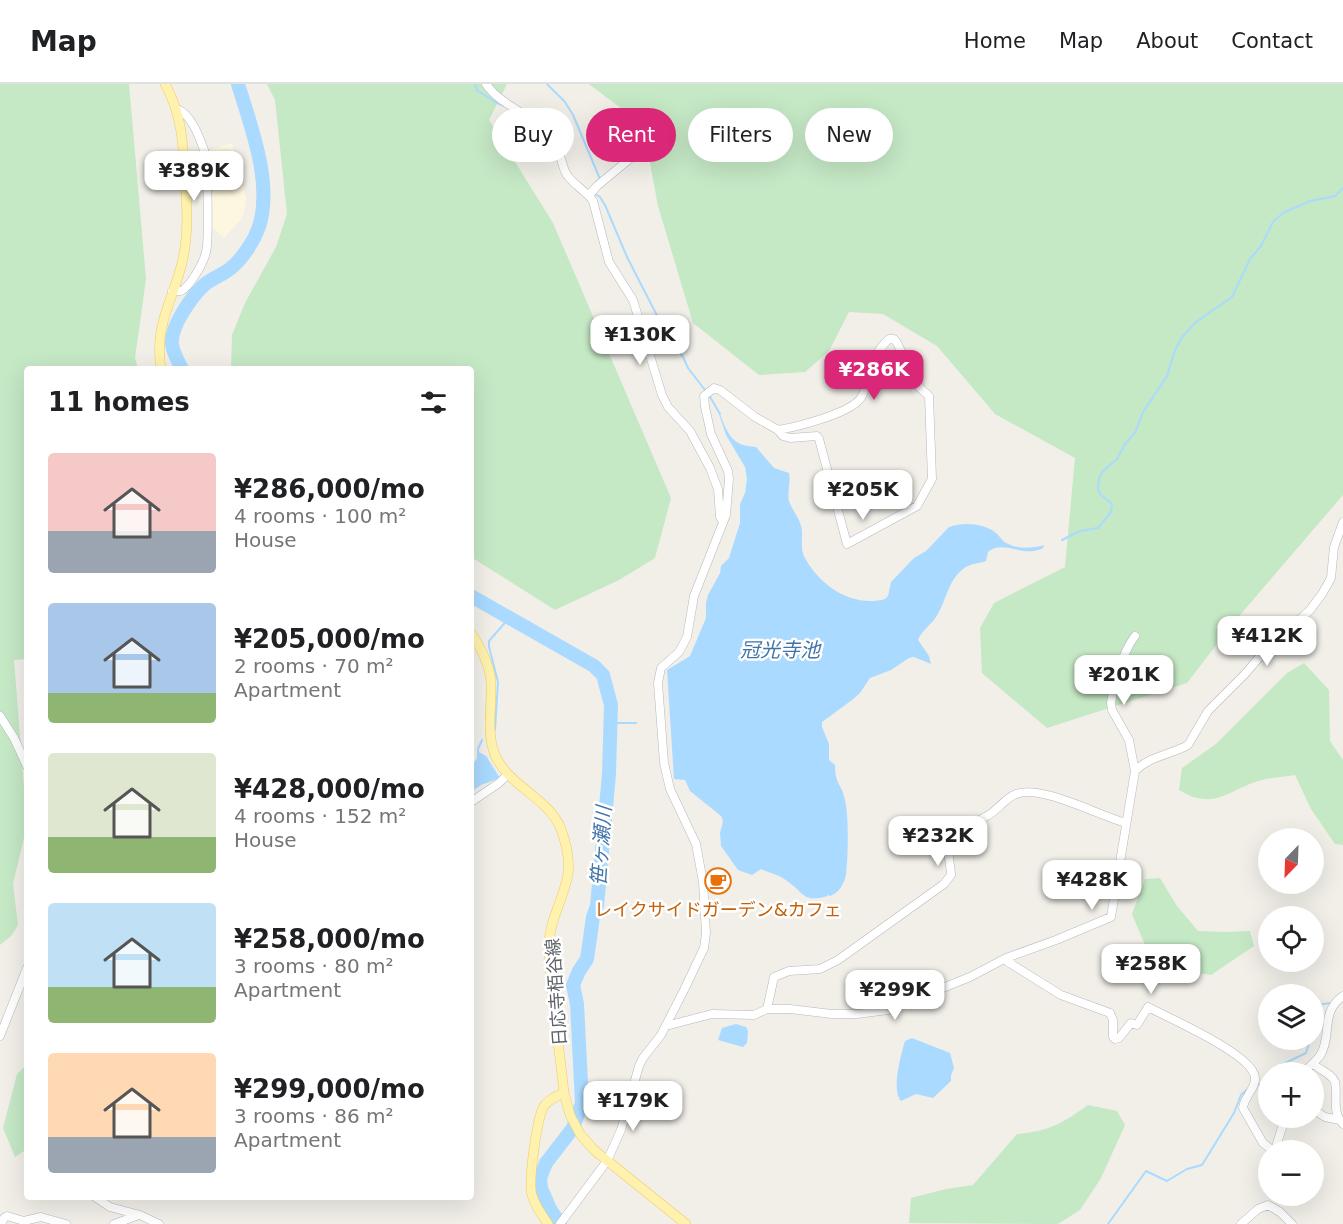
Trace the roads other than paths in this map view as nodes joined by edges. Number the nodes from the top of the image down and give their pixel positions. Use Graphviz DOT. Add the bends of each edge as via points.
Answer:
graph roads {
  1 [pos="165,84"];
  2 [pos="486,84"];
  3 [pos="177,109"];
  4 [pos="625,162"];
  5 [pos="587,192"];
  6 [pos="172,291"];
  7 [pos="161,366"];
  8 [pos="778,430"];
  9 [pos="723,522"];
  10 [pos="1343,522"];
  11 [pos="1136,636"];
  12 [pos="474,638"];
  13 [pos="0,716"];
  14 [pos="24,760"];
  15 [pos="1135,771"];
  16 [pos="508,774"];
  17 [pos="474,800"];
  18 [pos="1126,823"];
  19 [pos="1006,958"];
  20 [pos="24,976"];
  21 [pos="1338,1001"];
  22 [pos="767,1009"];
  23 [pos="666,1026"];
  24 [pos="0,1036"];
  25 [pos="1314,1062"];
  26 [pos="1324,1071"];
  27 [pos="564,1093"];
  28 [pos="1324,1117"];
  29 [pos="1341,1122"];
  30 [pos="1261,1140"];
  31 [pos="608,1161"];
  32 [pos="100,1200"];
  33 [pos="1266,1206"];
  34 [pos="1270,1206"];
  35 [pos="140,1215"];
  36 [pos="563,1222"];
  37 [pos="1,1224"];
  38 [pos="66,1224"];
  39 [pos="114,1224"];
  40 [pos="159,1224"];
  41 [pos="548,1224"];
  42 [pos="686,1224"];
  43 [pos="1241,1224"];
  44 [pos="1292,1224"];
  1 -- 3 [label="main road"];
  2 -- 5 [label="street" via="497,98 550,137 566,173"];
  3 -- 6 [label="main road" via="188,218 181,266"];
  3 -- 6 [label="street" via="189,117 205,152 208,243 201,266 186,287"];
  4 -- 5 [label="street"];
  5 -- 9 [label="street" via="609,262 633,300 662,395 690,431 710,468"];
  6 -- 7 [label="main road" via="158,339"];
  8 -- 8 [label="street" via="800,427 855,405 862,398 874,356 889,339 894,339 919,387 929,396 932,479 917,506 846,544 819,439 812,435 790,438"];
  8 -- 9 [label="street" via="720,390 714,388 704,396 711,434 728,471"];
  9 -- 23 [label="street" via="691,604 687,637 659,673 664,763 670,789 696,844 706,914 704,948"];
  10 -- 15 [label="street" via="1331,578 1310,610 1208,711 1188,746 1158,756"];
  11 -- 15 [label="street" via="1122,660 1111,703 1129,741"];
  12 -- 16 [label="main road, 日応寺栢谷線" via="491,681 490,737 495,756"];
  13 -- 14 [label="street"];
  15 -- 18 [label="street"];
  16 -- 17 [label="street"];
  16 -- 27 [label="main road, 日応寺栢谷線" via="554,817 566,846 568,875 549,947"];
  18 -- 19 [label="street" via="1111,917"];
  18 -- 22 [label="street" via="1059,798 1030,792 1016,794 993,813 959,832 951,842 951,875 944,884 838,960 820,969 789,971 774,977"];
  19 -- 22 [label="street" via="888,1010 832,1014"];
  19 -- 30 [label="street" via="1061,995 1110,1013 1115,1039 1131,1023 1137,1025 1148,1007 1233,1053 1254,1074 1243,1108"];
  20 -- 24 [label="street"];
  21 -- 25 [label="street" via="1326,1022 1322,1053"];
  22 -- 23 [label="street" via="754,1015 712,1014"];
  23 -- 31 [label="street" via="639,1066"];
  26 -- 29 [label="street" via="1335,1082 1335,1113"];
  27 -- 31 [label="main road, 日応寺栢谷線" via="580,1134"];
  27 -- 41 [label="main road" via="543,1108 531,1168 532,1195"];
  28 -- 29 [label="street"];
  31 -- 36 [label="street"];
  31 -- 42 [label="main road, 日応寺栢谷線"];
  32 -- 35 [label="street"];
  33 -- 43 [label="street"];
  34 -- 44 [label="street"];
  35 -- 39 [label="street"];
  35 -- 40 [label="street"];
  37 -- 38 [label="street" via="7,1216 24,1221 41,1217"];
}
